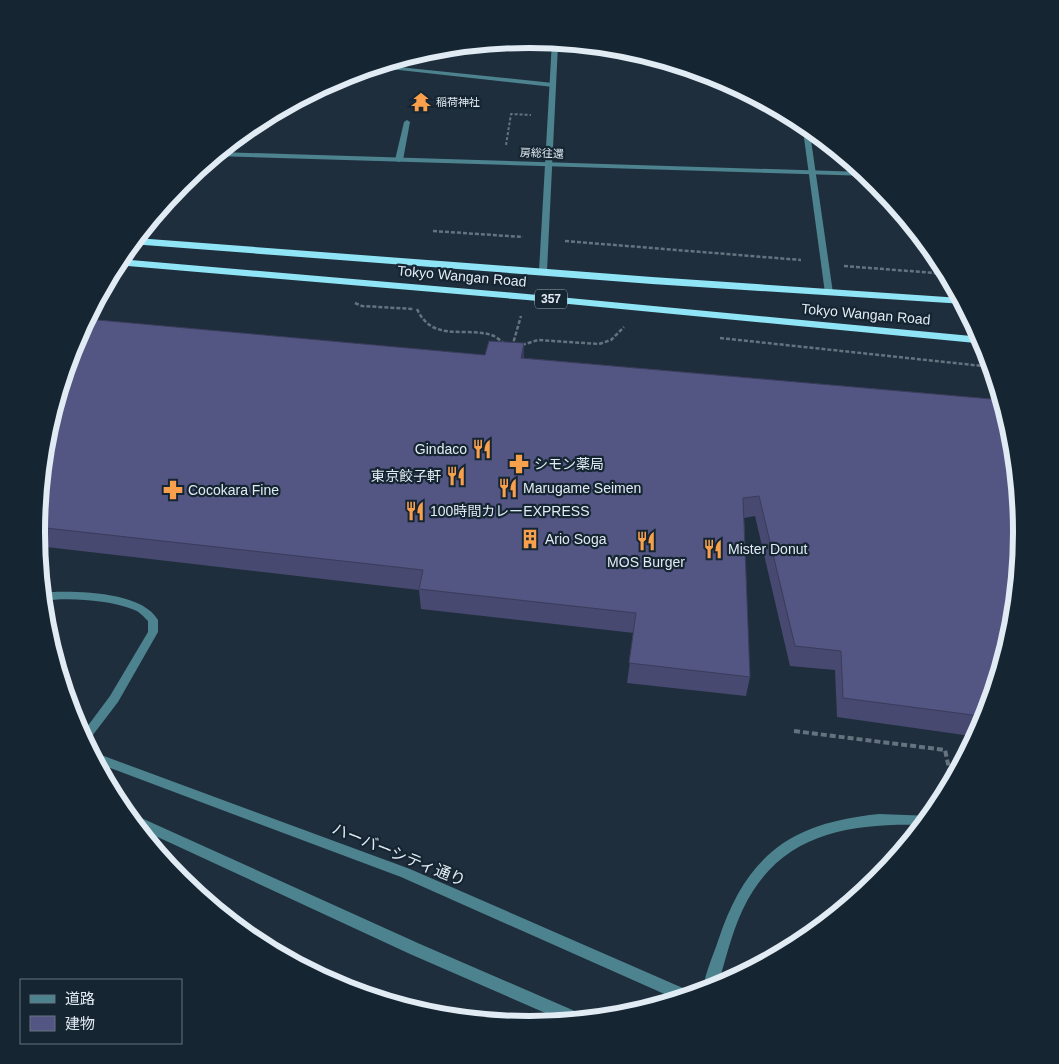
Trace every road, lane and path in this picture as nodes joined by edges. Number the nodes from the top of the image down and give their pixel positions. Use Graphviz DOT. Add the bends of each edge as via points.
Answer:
graph roads {
  1 [pos="555,49"];
  2 [pos="391,68"];
  3 [pos="554,85"];
  4 [pos="511,114"];
  5 [pos="407,122"];
  6 [pos="806,135"];
  7 [pos="227,154"];
  8 [pos="399,160"];
  9 [pos="504,163"];
  10 [pos="548,165"];
  11 [pos="811,172"];
  12 [pos="855,174"];
  13 [pos="433,231"];
  14 [pos="523,237"];
  15 [pos="560,240"];
  16 [pos="142,242"];
  17 [pos="801,260"];
  18 [pos="127,263"];
  19 [pos="835,265"];
  20 [pos="543,271"];
  21 [pos="938,273"];
  22 [pos="829,293"];
  23 [pos="955,300"];
  24 [pos="417,310"];
  25 [pos="521,316"];
  26 [pos="624,327"];
  27 [pos="974,340"];
  28 [pos="511,348"];
  29 [pos="49,596"];
  30 [pos="794,730"];
  31 [pos="89,733"];
  32 [pos="103,761"];
  33 [pos="950,772"];
  34 [pos="919,820"];
  35 [pos="143,824"];
  36 [pos="711,981"];
  37 [pos="678,993"];
  38 [pos="566,1015"];
  1 -- 3 [label="street"];
  2 -- 3 [label="street"];
  3 -- 10 [label="street"];
  4 -- 9 [label="path"];
  5 -- 8 [label="street"];
  6 -- 11 [label="street"];
  7 -- 8 [label="street, 房総往還"];
  8 -- 9 [label="street, 房総往還"];
  9 -- 10 [label="street, 房総往還"];
  10 -- 11 [label="street, 房総往還"];
  10 -- 20 [label="street"];
  11 -- 12 [label="street, 房総往還"];
  11 -- 22 [label="street"];
  13 -- 14 [label="path"];
  15 -- 17 [label="path"];
  16 -- 20 [label="highway, Tokyo Wangan Road / 357"];
  18 -- 27 [label="highway, Tokyo Wangan Road / 357"];
  19 -- 21 [label="path"];
  20 -- 22 [label="highway, Tokyo Wangan Road / 357"];
  22 -- 23 [label="highway, Tokyo Wangan Road / 357"];
  24 -- 28 [label="path" via="425,325 435,329 489,334"];
  25 -- 28 [label="path"];
  26 -- 28 [label="path" via="611,340 599,344 538,340"];
  29 -- 31 [label="street" via="62,595 132,605 145,611 153,620 153,632 114,699"];
  30 -- 33 [label="path" via="945,750"];
  32 -- 37 [label="street, ハーバーシティ通り" via="405,873"];
  34 -- 36 [label="street" via="888,818 842,822 801,838 772,859 752,881 735,914"];
  35 -- 38 [label="street"];
}
